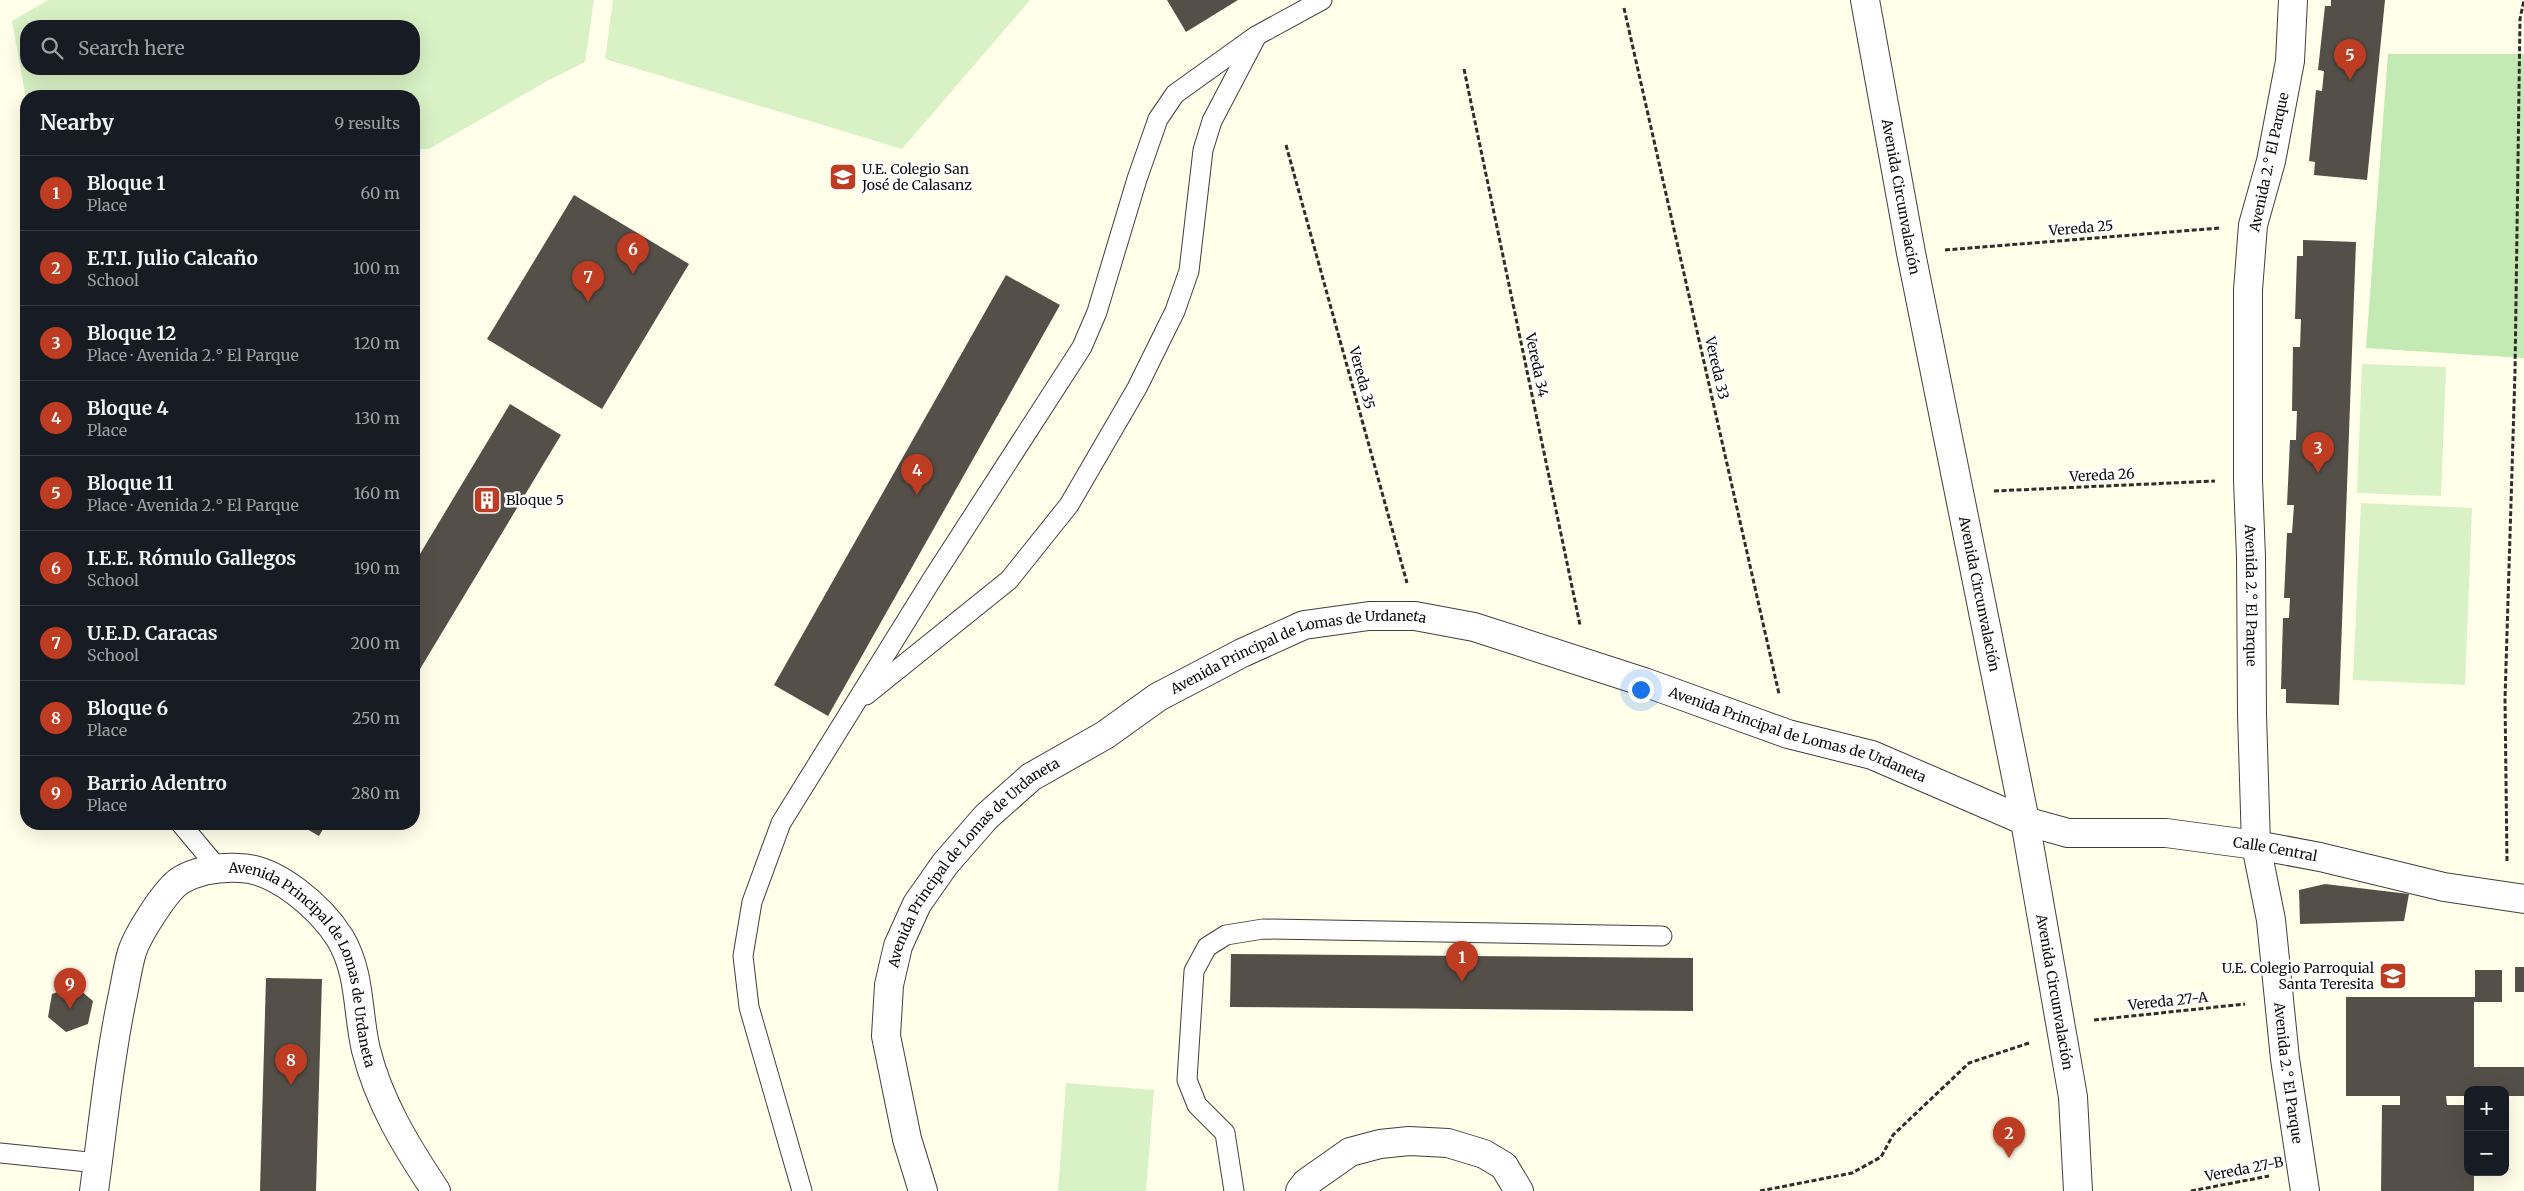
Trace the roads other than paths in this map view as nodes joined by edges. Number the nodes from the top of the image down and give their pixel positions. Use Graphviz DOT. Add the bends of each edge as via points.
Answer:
graph roads {
  1 [pos="1322,0"];
  2 [pos="1865,0"];
  3 [pos="2293,0"];
  4 [pos="1256,36"];
  5 [pos="856,703"];
  6 [pos="2025,821"];
  7 [pos="186,830"];
  8 [pos="2256,845"];
  9 [pos="217,867"];
  10 [pos="2516,898"];
  11 [pos="1662,936"];
  12 [pos="0,1153"];
  13 [pos="98,1163"];
  14 [pos="2304,1180"];
  15 [pos="94,1191"];
  16 [pos="436,1191"];
  17 [pos="802,1191"];
  18 [pos="923,1191"];
  19 [pos="1234,1191"];
  20 [pos="1300,1191"];
  21 [pos="1519,1191"];
  22 [pos="2078,1191"];
  1 -- 4 [label="lane"];
  2 -- 6 [label="street, Avenida Circunvalación" via="1910,253"];
  3 -- 8 [label="street, Avenida 2.° El Parque" via="2290,61 2271,161 2254,225 2248,290 2248,480"];
  4 -- 5 [label="lane" via="1175,94 1158,120 1097,312 1082,347"];
  4 -- 5 [label="lane" via="1212,121 1203,150 1189,271 1175,311 1137,388 1069,505 1009,580"];
  5 -- 17 [label="lane" via="781,823 752,902 743,956 749,1007"];
  6 -- 8 [label="street, Calle Central" via="2068,833 2166,833"];
  6 -- 18 [label="street, Avenida Principal de Lomas de Urdaneta" via="1872,755 1788,734 1644,682 1474,627 1415,616 1369,616 1304,625 1242,653 1158,698 1105,735 1031,777 986,817 945,864 917,904 898,946 889,985 886,1036 906,1139"];
  6 -- 22 [label="street, Avenida Circunvalación" via="2074,1097"];
  7 -- 9 [label="lane"];
  8 -- 10 [label="street, Calle Central" via="2444,887"];
  8 -- 14 [label="street, Avenida 2.° El Parque" via="2271,920 2285,1059"];
  9 -- 13 [label="street, Avenida Principal de Lomas de Urdaneta" via="180,881 156,907 133,950 116,1024"];
  9 -- 16 [label="street, Avenida Principal de Lomas de Urdaneta" via="245,868 277,878 306,899 340,938 356,977 365,1048 377,1090 405,1144"];
  11 -- 19 [label="lane" via="1263,929 1226,935 1207,947 1194,972 1186,1080 1197,1105 1225,1133"];
  12 -- 13 [label="lane"];
  13 -- 15 [label="street, Avenida Principal de Lomas de Urdaneta"];
  20 -- 21 [label="street" via="1306,1183 1350,1152 1409,1140 1448,1144 1484,1154 1504,1166"];
}
